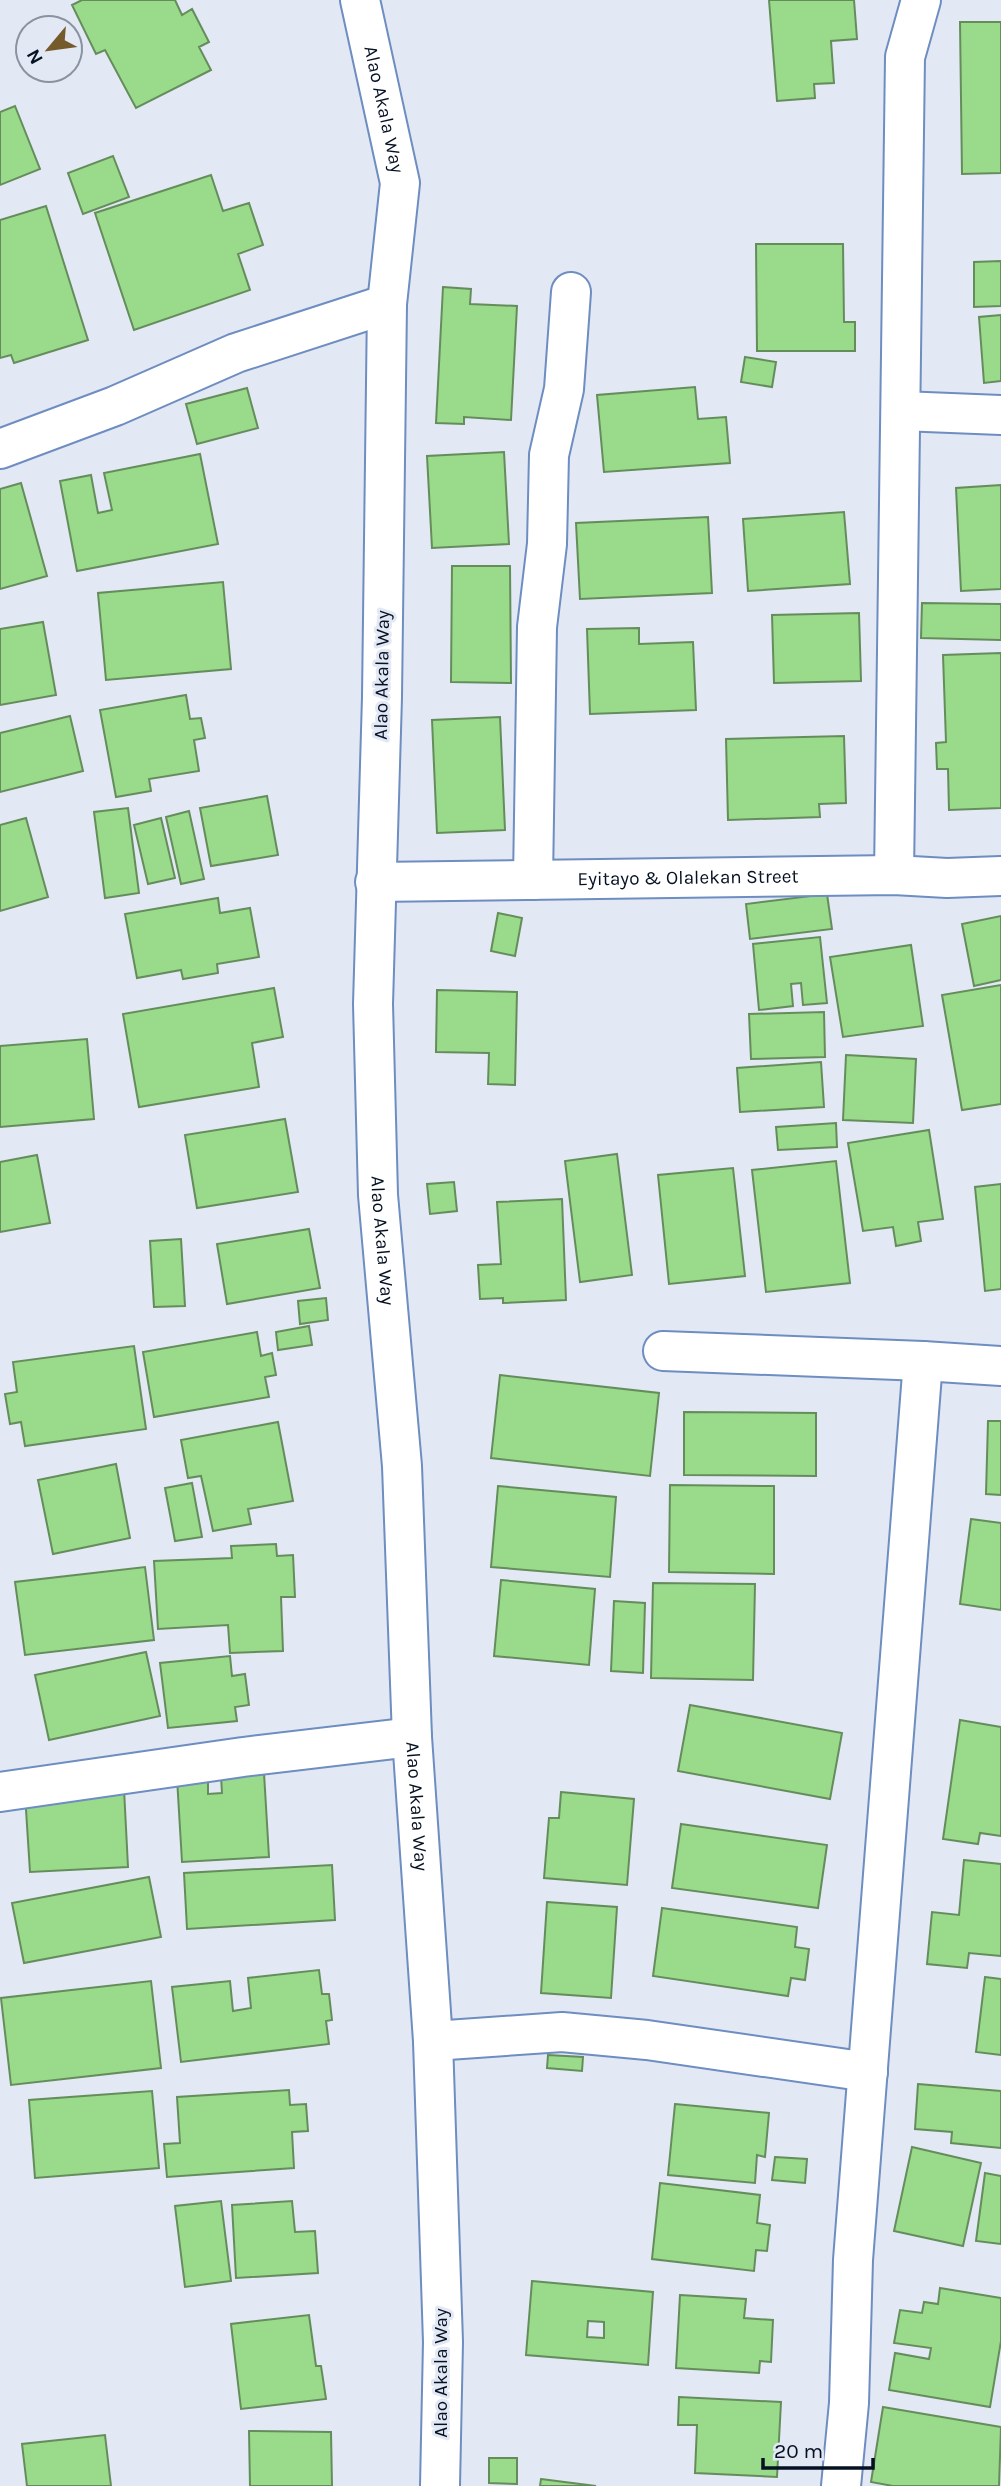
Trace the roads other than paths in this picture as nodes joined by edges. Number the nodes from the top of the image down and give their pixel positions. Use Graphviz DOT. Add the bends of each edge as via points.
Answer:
graph roads {
  1 [pos="360,0"];
  2 [pos="921,0"];
  3 [pos="571,292"];
  4 [pos="387,304"];
  5 [pos="901,411"];
  6 [pos="1001,415"];
  7 [pos="0,449"];
  8 [pos="894,875"];
  9 [pos="1001,876"];
  10 [pos="533,880"];
  11 [pos="375,882"];
  12 [pos="663,1350"];
  13 [pos="923,1361"];
  14 [pos="1001,1366"];
  15 [pos="412,1737"];
  16 [pos="0,1792"];
  17 [pos="433,2041"];
  18 [pos="868,2072"];
  19 [pos="440,2486"];
  20 [pos="841,2486"];
  1 -- 4 [label="street, Alao Akala Way" via="400,183"];
  2 -- 5 [label="street" via="905,57"];
  3 -- 10 [label="street" via="564,388 549,455 547,544 537,627"];
  4 -- 7 [label="street" via="236,353 115,406"];
  4 -- 11 [label="street, Alao Akala Way"];
  5 -- 6 [label="street"];
  5 -- 8 [label="street"];
  8 -- 9 [label="street, Eyitayo & Olalekan Street"];
  8 -- 10 [label="street, Eyitayo & Olalekan Street"];
  10 -- 11 [label="street, Eyitayo & Olalekan Street"];
  11 -- 15 [label="street, Alao Akala Way" via="378,1195 402,1466"];
  12 -- 13 [label="street"];
  13 -- 14 [label="street"];
  13 -- 18 [label="street"];
  15 -- 16 [label="street"];
  15 -- 17 [label="street, Alao Akala Way"];
  17 -- 18 [label="street" via="562,2032"];
  17 -- 19 [label="street, Alao Akala Way" via="443,2342"];
  18 -- 20 [label="street"];
}
